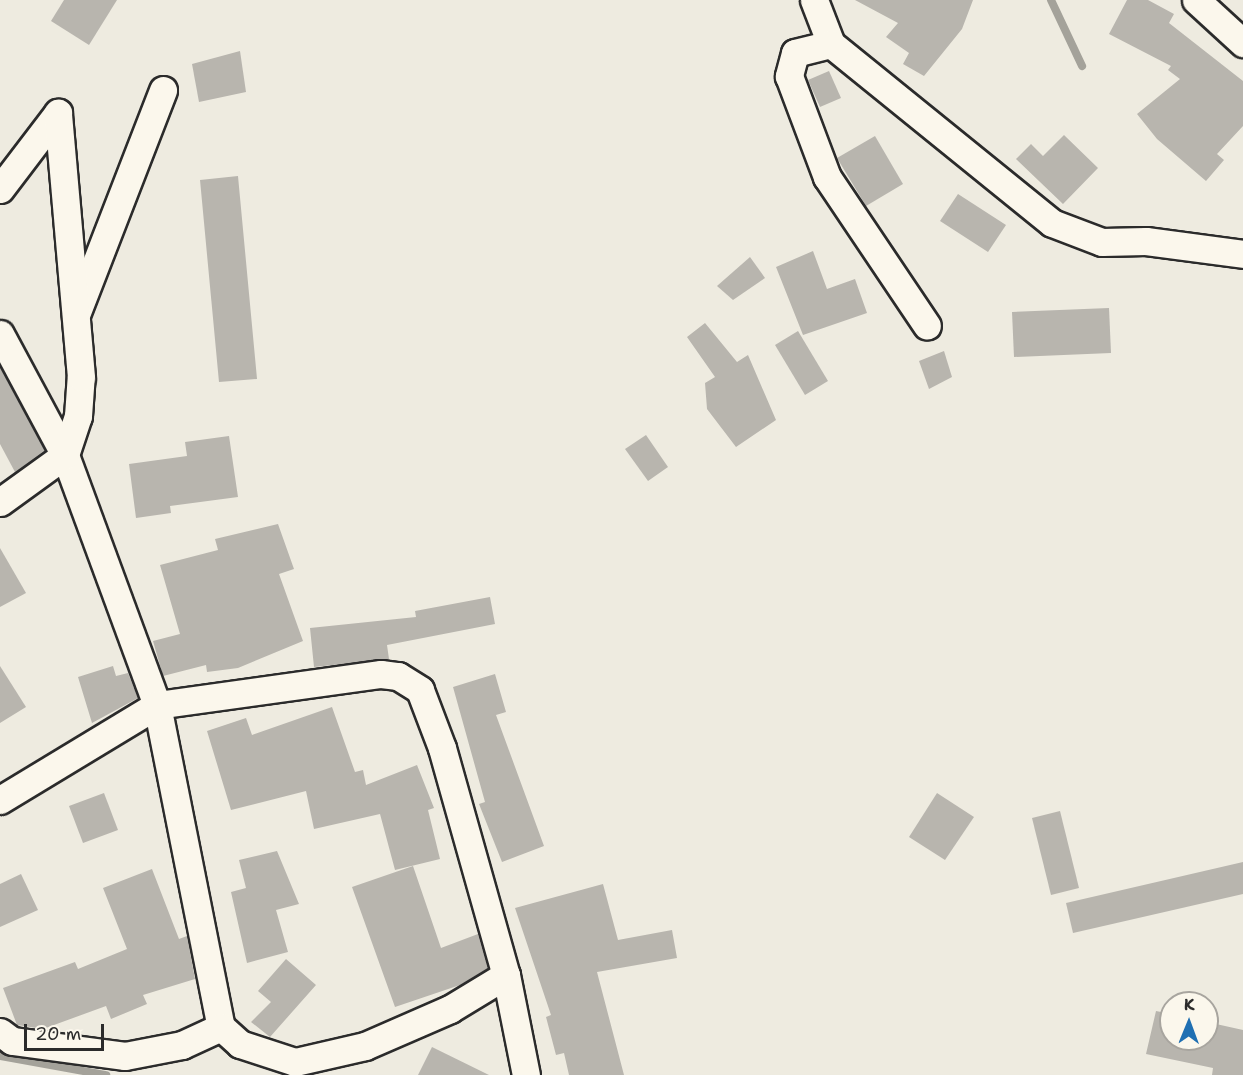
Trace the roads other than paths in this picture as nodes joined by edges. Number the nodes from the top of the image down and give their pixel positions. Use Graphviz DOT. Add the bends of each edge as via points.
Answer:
graph roads {
  1 [pos="814,0"];
  2 [pos="1196,0"];
  3 [pos="1243,43"];
  4 [pos="831,44"];
  5 [pos="163,90"];
  6 [pos="0,189"];
  7 [pos="1243,254"];
  8 [pos="76,314"];
  9 [pos="927,326"];
  10 [pos="0,334"];
  11 [pos="65,455"];
  12 [pos="0,502"];
  13 [pos="157,705"];
  14 [pos="0,800"];
  15 [pos="506,975"];
  16 [pos="221,1027"];
  17 [pos="0,1032"];
  18 [pos="526,1075"];
  1 -- 4 [label="street"];
  2 -- 3 [label="street"];
  4 -- 7 [label="street" via="1052,223 1102,242 1146,241"];
  4 -- 9 [label="street" via="795,53 789,76 826,177"];
  5 -- 8 [label="street"];
  6 -- 8 [label="street" via="58,113"];
  8 -- 11 [label="street" via="81,377 75,436"];
  10 -- 11 [label="street"];
  11 -- 12 [label="street"];
  11 -- 13 [label="street"];
  13 -- 14 [label="street"];
  13 -- 15 [label="street" via="381,674 410,682 420,690 442,748"];
  13 -- 16 [label="street"];
  15 -- 16 [label="street" via="450,1009 333,1056 295,1062 240,1044"];
  15 -- 18 [label="street"];
  16 -- 17 [label="street" via="182,1045 125,1056 12,1041"];
}
